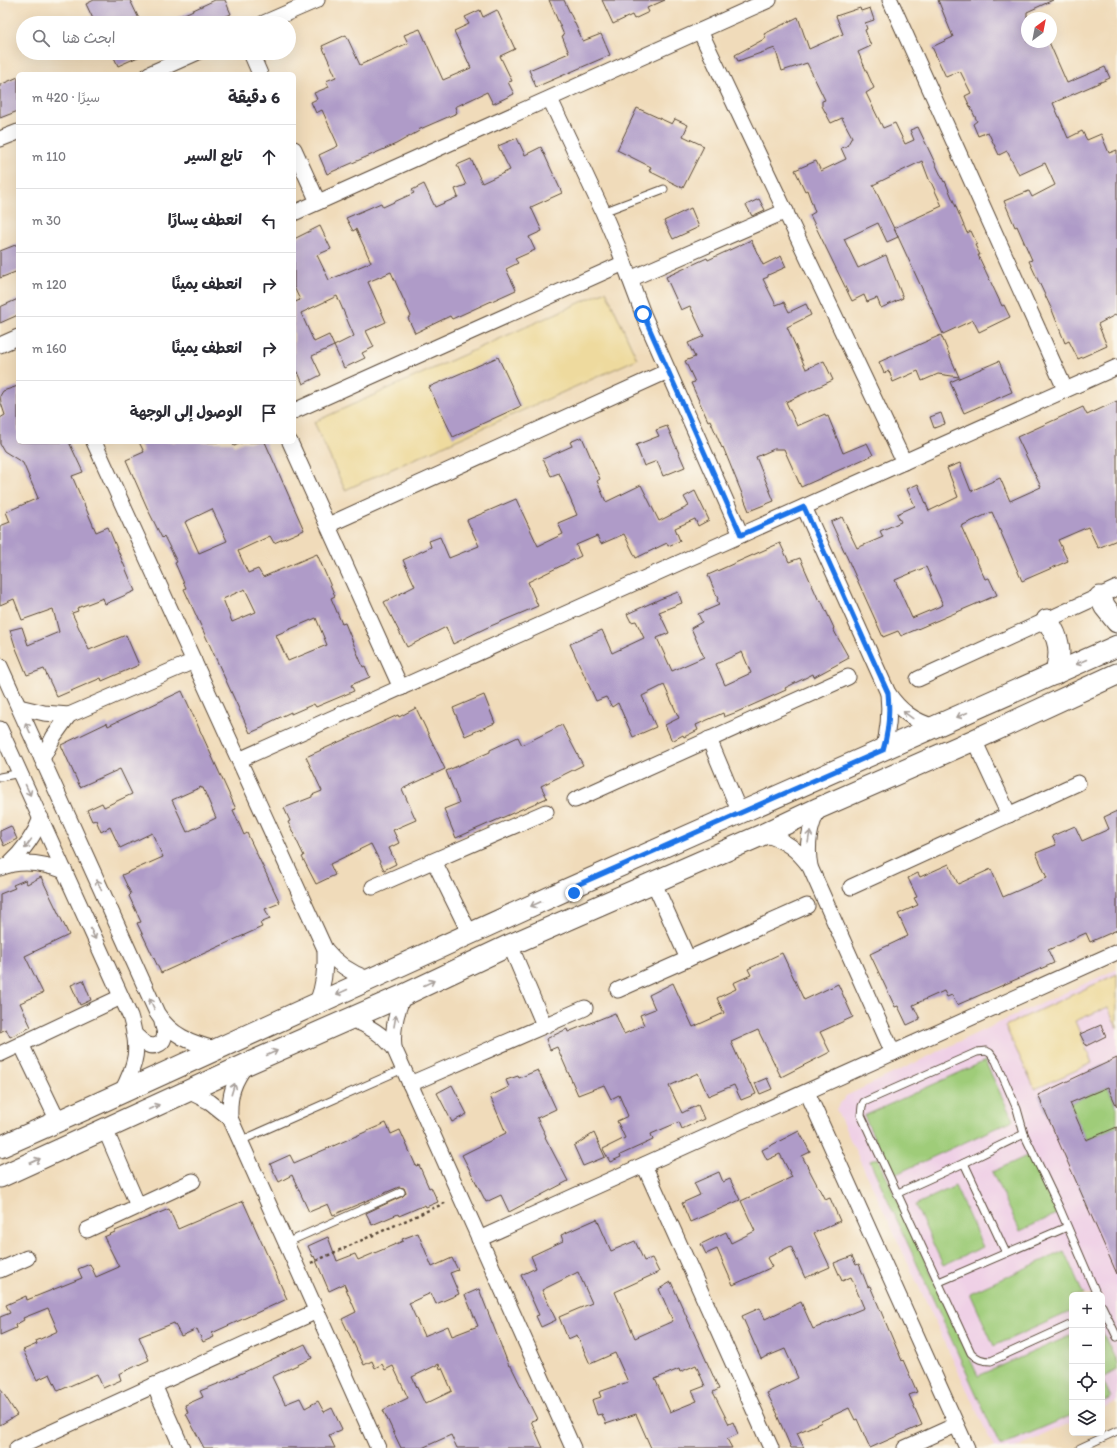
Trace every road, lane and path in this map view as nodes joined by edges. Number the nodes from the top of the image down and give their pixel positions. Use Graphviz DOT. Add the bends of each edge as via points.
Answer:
graph roads {
  1 [pos="316,0"];
  2 [pos="769,0"];
  3 [pos="890,0"];
  4 [pos="754,3"];
  5 [pos="280,16"];
  6 [pos="700,31"];
  7 [pos="180,60"];
  8 [pos="254,60"];
  9 [pos="153,72"];
  10 [pos="259,72"];
  11 [pos="550,99"];
  12 [pos="16,133"];
  13 [pos="0,140"];
  14 [pos="296,153"];
  15 [pos="664,189"];
  16 [pos="318,202"];
  17 [pos="786,211"];
  18 [pos="296,212"];
  19 [pos="603,212"];
  20 [pos="624,263"];
  21 [pos="630,279"];
  22 [pos="16,338"];
  23 [pos="0,345"];
  24 [pos="1117,367"];
  25 [pos="668,371"];
  26 [pos="1065,390"];
  27 [pos="296,410"];
  28 [pos="95,444"];
  29 [pos="291,444"];
  30 [pos="904,462"];
  31 [pos="804,507"];
  32 [pos="328,525"];
  33 [pos="741,535"];
  34 [pos="1108,593"];
  35 [pos="1047,620"];
  36 [pos="1117,622"];
  37 [pos="1117,646"];
  38 [pos="194,661"];
  39 [pos="0,666"];
  40 [pos="1055,674"];
  41 [pos="1117,674"];
  42 [pos="848,677"];
  43 [pos="918,679"];
  44 [pos="401,688"];
  45 [pos="888,693"];
  46 [pos="19,707"];
  47 [pos="69,715"];
  48 [pos="935,727"];
  49 [pos="0,729"];
  50 [pos="709,739"];
  51 [pos="974,740"];
  52 [pos="883,750"];
  53 [pos="42,759"];
  54 [pos="239,760"];
  55 [pos="21,773"];
  56 [pos="0,777"];
  57 [pos="1078,783"];
  58 [pos="575,800"];
  59 [pos="819,808"];
  60 [pos="546,812"];
  61 [pos="740,813"];
  62 [pos="1009,815"];
  63 [pos="41,818"];
  64 [pos="764,834"];
  65 [pos="434,860"];
  66 [pos="4,867"];
  67 [pos="810,867"];
  68 [pos="65,871"];
  69 [pos="654,883"];
  70 [pos="851,886"];
  71 [pos="373,887"];
  72 [pos="568,889"];
  73 [pos="807,906"];
  74 [pos="470,934"];
  75 [pos="510,945"];
  76 [pos="325,949"];
  77 [pos="1117,952"];
  78 [pos="688,959"];
  79 [pos="368,980"];
  80 [pos="618,990"];
  81 [pos="404,995"];
  82 [pos="121,997"];
  83 [pos="317,1003"];
  84 [pos="585,1008"];
  85 [pos="350,1019"];
  86 [pos="162,1022"];
  87 [pos="544,1025"];
  88 [pos="134,1034"];
  89 [pos="21,1044"];
  90 [pos="394,1048"];
  91 [pos="215,1050"];
  92 [pos="894,1053"];
  93 [pos="0,1054"];
  94 [pos="247,1064"];
  95 [pos="403,1069"];
  96 [pos="410,1084"];
  97 [pos="188,1091"];
  98 [pos="807,1092"];
  99 [pos="121,1093"];
  100 [pos="230,1118"];
  101 [pos="58,1121"];
  102 [pos="105,1129"];
  103 [pos="1024,1134"];
  104 [pos="240,1141"];
  105 [pos="0,1147"];
  106 [pos="0,1160"];
  107 [pos="964,1163"];
  108 [pos="644,1165"];
  109 [pos="0,1177"];
  110 [pos="193,1181"];
  111 [pos="401,1192"];
  112 [pos="898,1192"];
  113 [pos="460,1196"];
  114 [pos="138,1206"];
  115 [pos="1066,1227"];
  116 [pos="87,1230"];
  117 [pos="479,1239"];
  118 [pos="286,1243"];
  119 [pos="1006,1253"];
  120 [pos="26,1258"];
  121 [pos="298,1269"];
  122 [pos="0,1270"];
  123 [pos="939,1282"];
  124 [pos="1096,1292"];
  125 [pos="317,1311"];
  126 [pos="1105,1312"];
  127 [pos="1069,1325"];
  128 [pos="1117,1338"];
  129 [pos="154,1385"];
  130 [pos="956,1425"];
  131 [pos="1117,1431"];
  132 [pos="16,1448"];
  133 [pos="182,1448"];
  134 [pos="378,1448"];
  135 [pos="573,1448"];
  136 [pos="771,1448"];
  137 [pos="905,1448"];
  138 [pos="967,1448"];
  139 [pos="1080,1448"];
  1 -- 5 [label="street"];
  2 -- 4 [label="street"];
  3 -- 26 [label="street"];
  4 -- 6 [label="street"];
  6 -- 11 [label="street"];
  6 -- 17 [label="street"];
  7 -- 9 [label="street"];
  8 -- 10 [label="street"];
  11 -- 16 [label="street"];
  11 -- 19 [label="street"];
  12 -- 13 [label="street"];
  14 -- 16 [label="street"];
  15 -- 19 [label="lane"];
  16 -- 18 [label="street"];
  17 -- 21 [label="street"];
  17 -- 30 [label="street"];
  19 -- 20 [label="street"];
  20 -- 21 [label="street"];
  20 -- 27 [label="street"];
  21 -- 25 [label="street"];
  22 -- 23 [label="street"];
  24 -- 26 [label="street"];
  25 -- 32 [label="street"];
  25 -- 33 [label="street"];
  26 -- 30 [label="street"];
  28 -- 38 [label="street"];
  29 -- 32 [label="street"];
  30 -- 31 [label="street"];
  31 -- 33 [label="street"];
  31 -- 45 [label="street"];
  32 -- 44 [label="street"];
  33 -- 44 [label="street"];
  34 -- 35 [label="street"];
  34 -- 36 [label="main road" via="1105,607"];
  35 -- 40 [label="main road" via="1056,635 1060,652"];
  35 -- 43 [label="street"];
  37 -- 40 [label="main road, one-way"];
  38 -- 47 [label="street"];
  38 -- 54 [label="street"];
  39 -- 46 [label="street"];
  40 -- 48 [label="main road, one-way"];
  41 -- 51 [label="main road"];
  42 -- 50 [label="street"];
  44 -- 54 [label="street"];
  48 -- 45 [label="street, one-way" via="910,718"];
  45 -- 52 [label="street" via="889,725"];
  46 -- 47 [label="street"];
  53 -- 46 [label="street, one-way"];
  47 -- 53 [label="street"];
  48 -- 52 [label="main road"];
  49 -- 55 [label="street"];
  50 -- 58 [label="street"];
  50 -- 61 [label="street"];
  51 -- 59 [label="main road"];
  51 -- 62 [label="street"];
  52 -- 61 [label="main road"];
  86 -- 53 [label="street, one-way"];
  54 -- 76 [label="street"];
  55 -- 56 [label="lane"];
  55 -- 63 [label="street, one-way"];
  57 -- 62 [label="street"];
  59 -- 64 [label="main road"];
  67 -- 59 [label="street, one-way" via="809,836"];
  60 -- 65 [label="street"];
  61 -- 72 [label="main road"];
  62 -- 70 [label="street"];
  63 -- 66 [label="street, one-way" via="24,848"];
  63 -- 68 [label="street"];
  64 -- 67 [label="street" via="778,838 791,846 802,855"];
  64 -- 69 [label="main road"];
  65 -- 71 [label="street"];
  65 -- 74 [label="street"];
  66 -- 68 [label="street" via="37,863"];
  67 -- 92 [label="street"];
  68 -- 82 [label="street, one-way"];
  69 -- 75 [label="main road"];
  69 -- 78 [label="street"];
  72 -- 74 [label="main road, one-way"];
  72 -- 75 [label="main road" via="576,895 574,905 523,931"];
  73 -- 78 [label="street"];
  74 -- 79 [label="main road"];
  81 -- 75 [label="main road, one-way"];
  75 -- 87 [label="street"];
  76 -- 79 [label="street" via="340,965"];
  76 -- 83 [label="street" via="325,977"];
  77 -- 92 [label="street"];
  78 -- 80 [label="street"];
  79 -- 83 [label="main road, one-way"];
  81 -- 85 [label="main road"];
  90 -- 81 [label="street, one-way" via="396,1015"];
  82 -- 88 [label="street" via="130,1016"];
  82 -- 89 [label="street"];
  83 -- 91 [label="main road"];
  84 -- 87 [label="street"];
  85 -- 90 [label="street" via="370,1027"];
  94 -- 85 [label="main road, one-way"];
  86 -- 88 [label="street" via="165,1037 158,1046 146,1044"];
  86 -- 91 [label="street" via="180,1037"];
  87 -- 96 [label="street"];
  88 -- 99 [label="street" via="136,1053 133,1067"];
  89 -- 93 [label="street"];
  89 -- 101 [label="street"];
  90 -- 95 [label="street"];
  91 -- 99 [label="main road"];
  92 -- 98 [label="street"];
  94 -- 97 [label="main road"];
  100 -- 94 [label="street, one-way" via="232,1089"];
  95 -- 96 [label="street"];
  95 -- 104 [label="lane"];
  96 -- 113 [label="street"];
  97 -- 100 [label="street" via="210,1102"];
  102 -- 97 [label="main road, one-way"];
  98 -- 108 [label="street"];
  98 -- 130 [label="street"];
  99 -- 101 [label="main road"];
  100 -- 104 [label="street"];
  101 -- 105 [label="main road"];
  101 -- 106 [label="main road" via="39,1142"];
  109 -- 102 [label="main road, one-way"];
  102 -- 114 [label="street"];
  103 -- 107 [label="lane"];
  103 -- 112 [label="lane" via="1017,1109 996,1061 986,1051 977,1052 868,1100 862,1106 861,1115"];
  103 -- 115 [label="lane"];
  104 -- 118 [label="street"];
  107 -- 112 [label="lane"];
  107 -- 119 [label="lane"];
  108 -- 117 [label="street"];
  108 -- 136 [label="street"];
  110 -- 114 [label="street"];
  111 -- 118 [label="lane"];
  112 -- 123 [label="lane"];
  113 -- 117 [label="street"];
  113 -- 121 [label="path"];
  114 -- 116 [label="street"];
  115 -- 119 [label="lane"];
  115 -- 124 [label="lane"];
  117 -- 135 [label="street"];
  118 -- 121 [label="street"];
  119 -- 123 [label="lane"];
  120 -- 122 [label="street"];
  121 -- 125 [label="street"];
  123 -- 127 [label="lane" via="968,1347 976,1358 984,1361 998,1359"];
  125 -- 129 [label="street"];
  125 -- 134 [label="street"];
  126 -- 128 [label="lane"];
  129 -- 132 [label="street"];
  129 -- 133 [label="street"];
  130 -- 137 [label="street"];
  130 -- 138 [label="street"];
  131 -- 139 [label="lane"];
}
